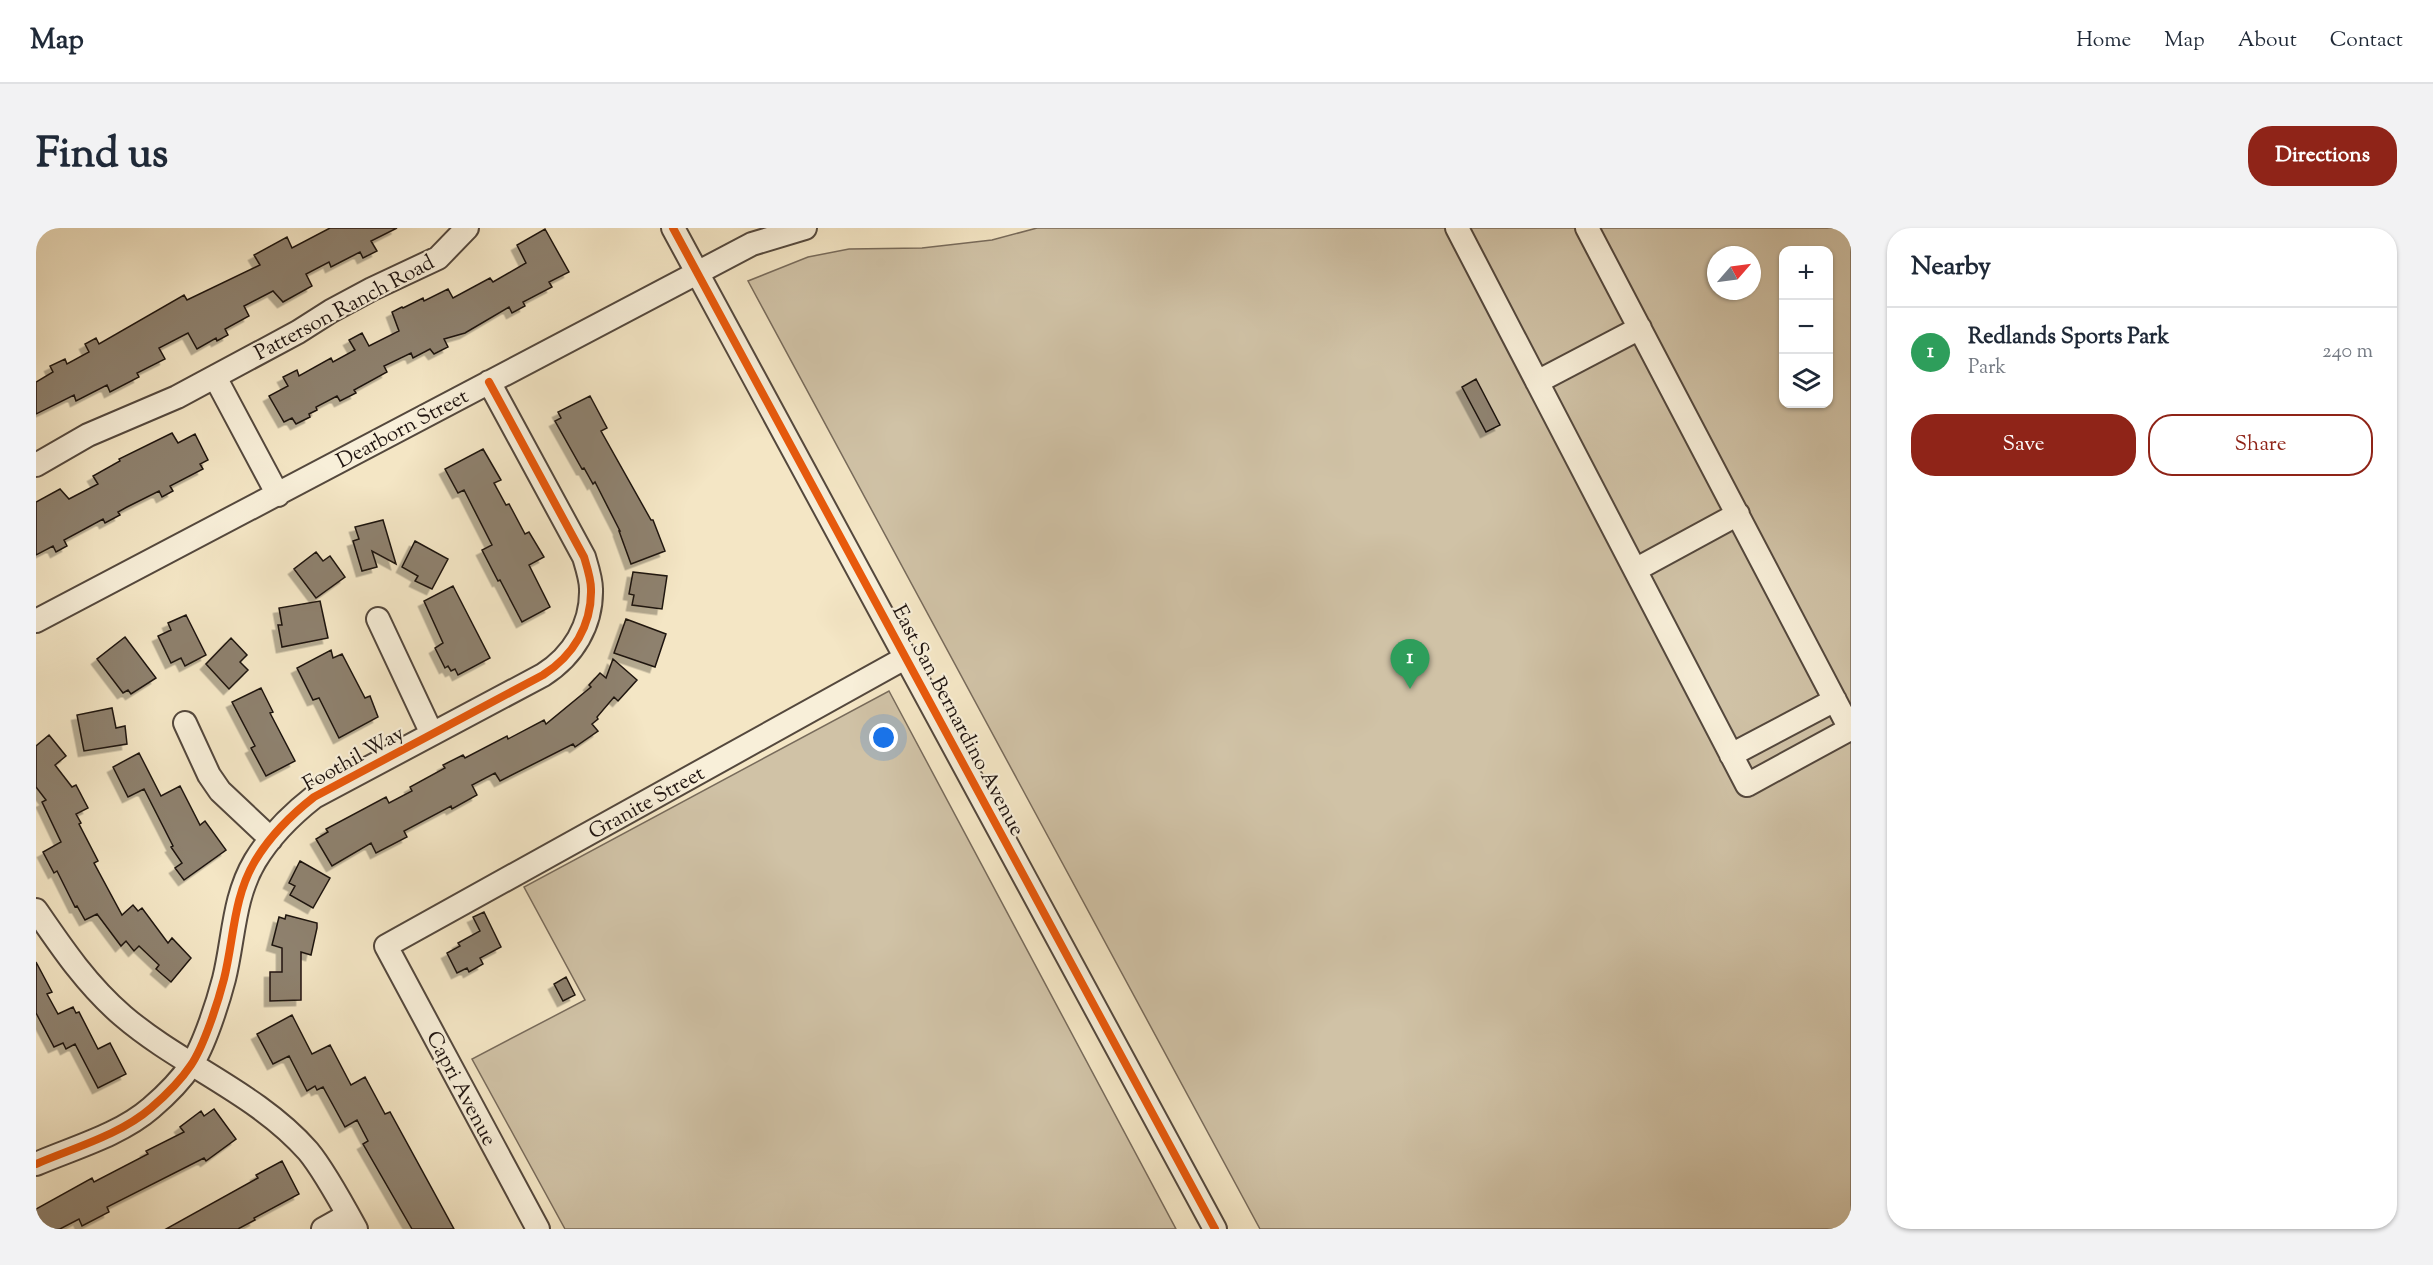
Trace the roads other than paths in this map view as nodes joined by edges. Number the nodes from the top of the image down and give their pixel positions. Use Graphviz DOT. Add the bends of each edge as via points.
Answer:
graph roads {
  1 [pos="467,228"];
  2 [pos="673,228"];
  3 [pos="805,228"];
  4 [pos="1457,228"];
  5 [pos="1587,228"];
  6 [pos="698,273"];
  7 [pos="1640,328"];
  8 [pos="215,376"];
  9 [pos="489,382"];
  10 [pos="1538,382"];
  11 [pos="36,465"];
  12 [pos="278,495"];
  13 [pos="1738,514"];
  14 [pos="1635,570"];
  15 [pos="378,619"];
  16 [pos="36,621"];
  17 [pos="905,658"];
  18 [pos="1835,700"];
  19 [pos="184,723"];
  20 [pos="432,734"];
  21 [pos="1731,755"];
  22 [pos="271,839"];
  23 [pos="36,910"];
  24 [pos="386,946"];
  25 [pos="192,1064"];
  26 [pos="36,1164"];
  27 [pos="352,1222"];
  28 [pos="323,1229"];
  29 [pos="538,1229"];
  30 [pos="1215,1229"];
  1 -- 8 [label="street, Patterson Ranch Road" via="438,258 362,294"];
  2 -- 6 [label="street, East San Bernardino Avenue"];
  3 -- 6 [label="street, Dearborn Street" via="752,244"];
  4 -- 10 [label="street"];
  5 -- 7 [label="street"];
  6 -- 9 [label="street, Dearborn Street"];
  6 -- 17 [label="street, East San Bernardino Avenue"];
  7 -- 10 [label="street"];
  7 -- 13 [label="street"];
  8 -- 11 [label="street, Patterson Ranch Road" via="177,397 88,435"];
  8 -- 12 [label="street"];
  9 -- 12 [label="street, Dearborn Street"];
  9 -- 20 [label="street, Foothil Way" via="584,557 591,588 589,615 580,638 557,666"];
  10 -- 14 [label="street"];
  12 -- 16 [label="street, Dearborn Street"];
  13 -- 14 [label="street"];
  13 -- 18 [label="street"];
  14 -- 21 [label="street"];
  15 -- 20 [label="street"];
  17 -- 24 [label="street, Granite Street"];
  17 -- 30 [label="street, East San Bernardino Avenue"];
  18 -- 21 [label="street"];
  18 -- 21 [label="street" via="1850,729 1747,785"];
  19 -- 22 [label="street" via="220,791"];
  20 -- 22 [label="street, Foothil Way" via="314,797"];
  22 -- 25 [label="street, Foothil Way" via="255,861 241,893 224,979"];
  23 -- 25 [label="street" via="70,961 96,991 149,1036"];
  24 -- 29 [label="street, Capri Avenue"];
  25 -- 26 [label="street, Foothil Way" via="141,1116"];
  25 -- 27 [label="street" via="270,1116 308,1152"];
  27 -- 28 [label="street"];
}
